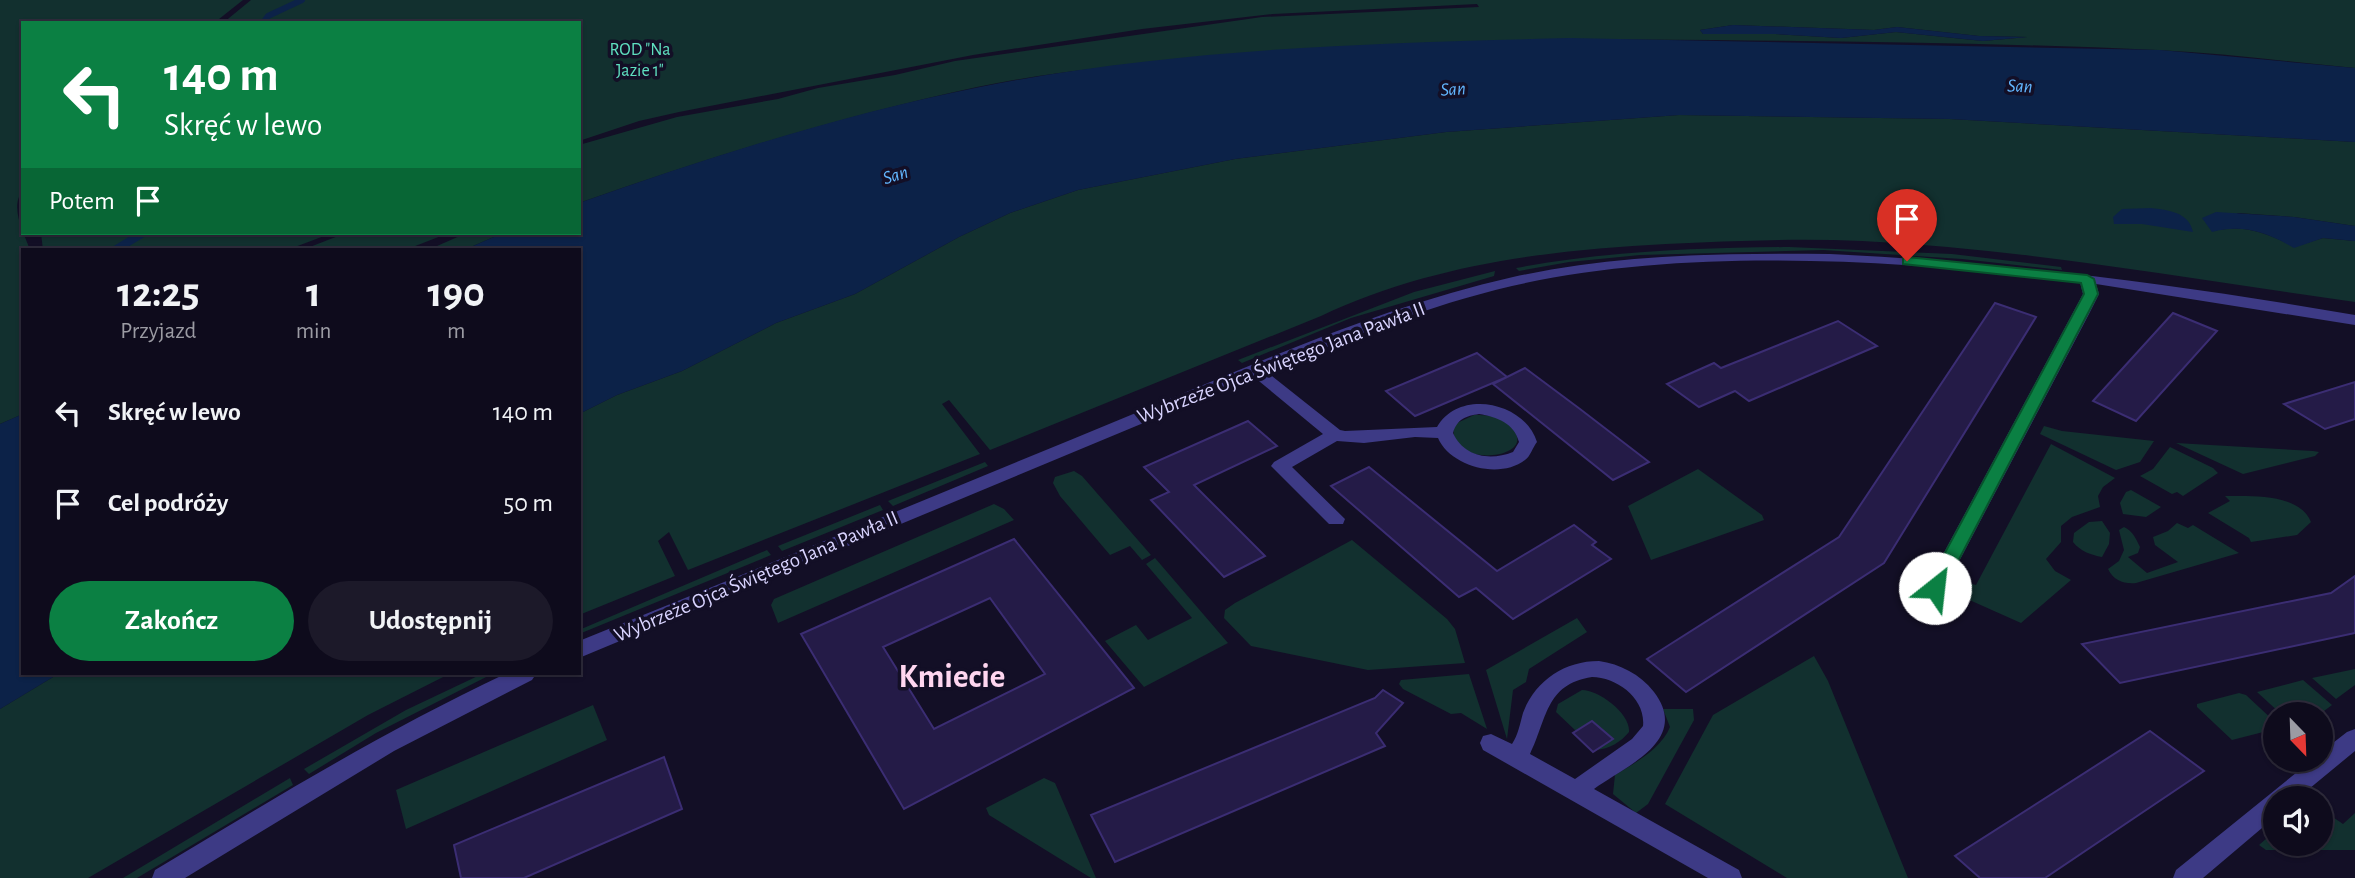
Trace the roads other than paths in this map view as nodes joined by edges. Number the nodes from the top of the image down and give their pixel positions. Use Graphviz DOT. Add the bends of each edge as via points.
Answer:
graph roads {
  1 [pos="2087,279"];
  2 [pos="2355,320"];
  3 [pos="1255,370"];
  4 [pos="1444,433"];
  5 [pos="1335,435"];
  6 [pos="1336,519"];
  7 [pos="1935,588"];
  8 [pos="581,649"];
  9 [pos="523,675"];
  10 [pos="2355,738"];
  11 [pos="1491,743"];
  12 [pos="1515,758"];
  13 [pos="2296,786"];
  14 [pos="1577,791"];
  15 [pos="2263,813"];
  16 [pos="164,878"];
  17 [pos="1730,878"];
  18 [pos="2185,878"];
  1 -- 2 [label="street, Wybrzeże Ojca Świętego Jana Pawła II"];
  1 -- 3 [label="street, Wybrzeże Ojca Świętego Jana Pawła II" via="1858,258 1732,258 1617,265 1539,275 1436,302"];
  1 -- 7 [label="street" via="2091,294"];
  3 -- 5 [label="street"];
  3 -- 8 [label="street, Wybrzeże Ojca Świętego Jana Pawła II"];
  4 -- 5 [label="street" via="1413,432 1379,439"];
  5 -- 6 [label="street" via="1280,466"];
  9 -- 16 [label="street" via="380,748"];
  10 -- 13 [label="street"];
  11 -- 12 [label="street"];
  12 -- 14 [label="street"];
  12 -- 14 [label="street" via="1527,744 1534,707 1555,683 1580,671 1605,670 1630,681 1656,715 1654,728 1618,763 1586,779"];
  14 -- 17 [label="street"];
  15 -- 18 [label="street"];
}
